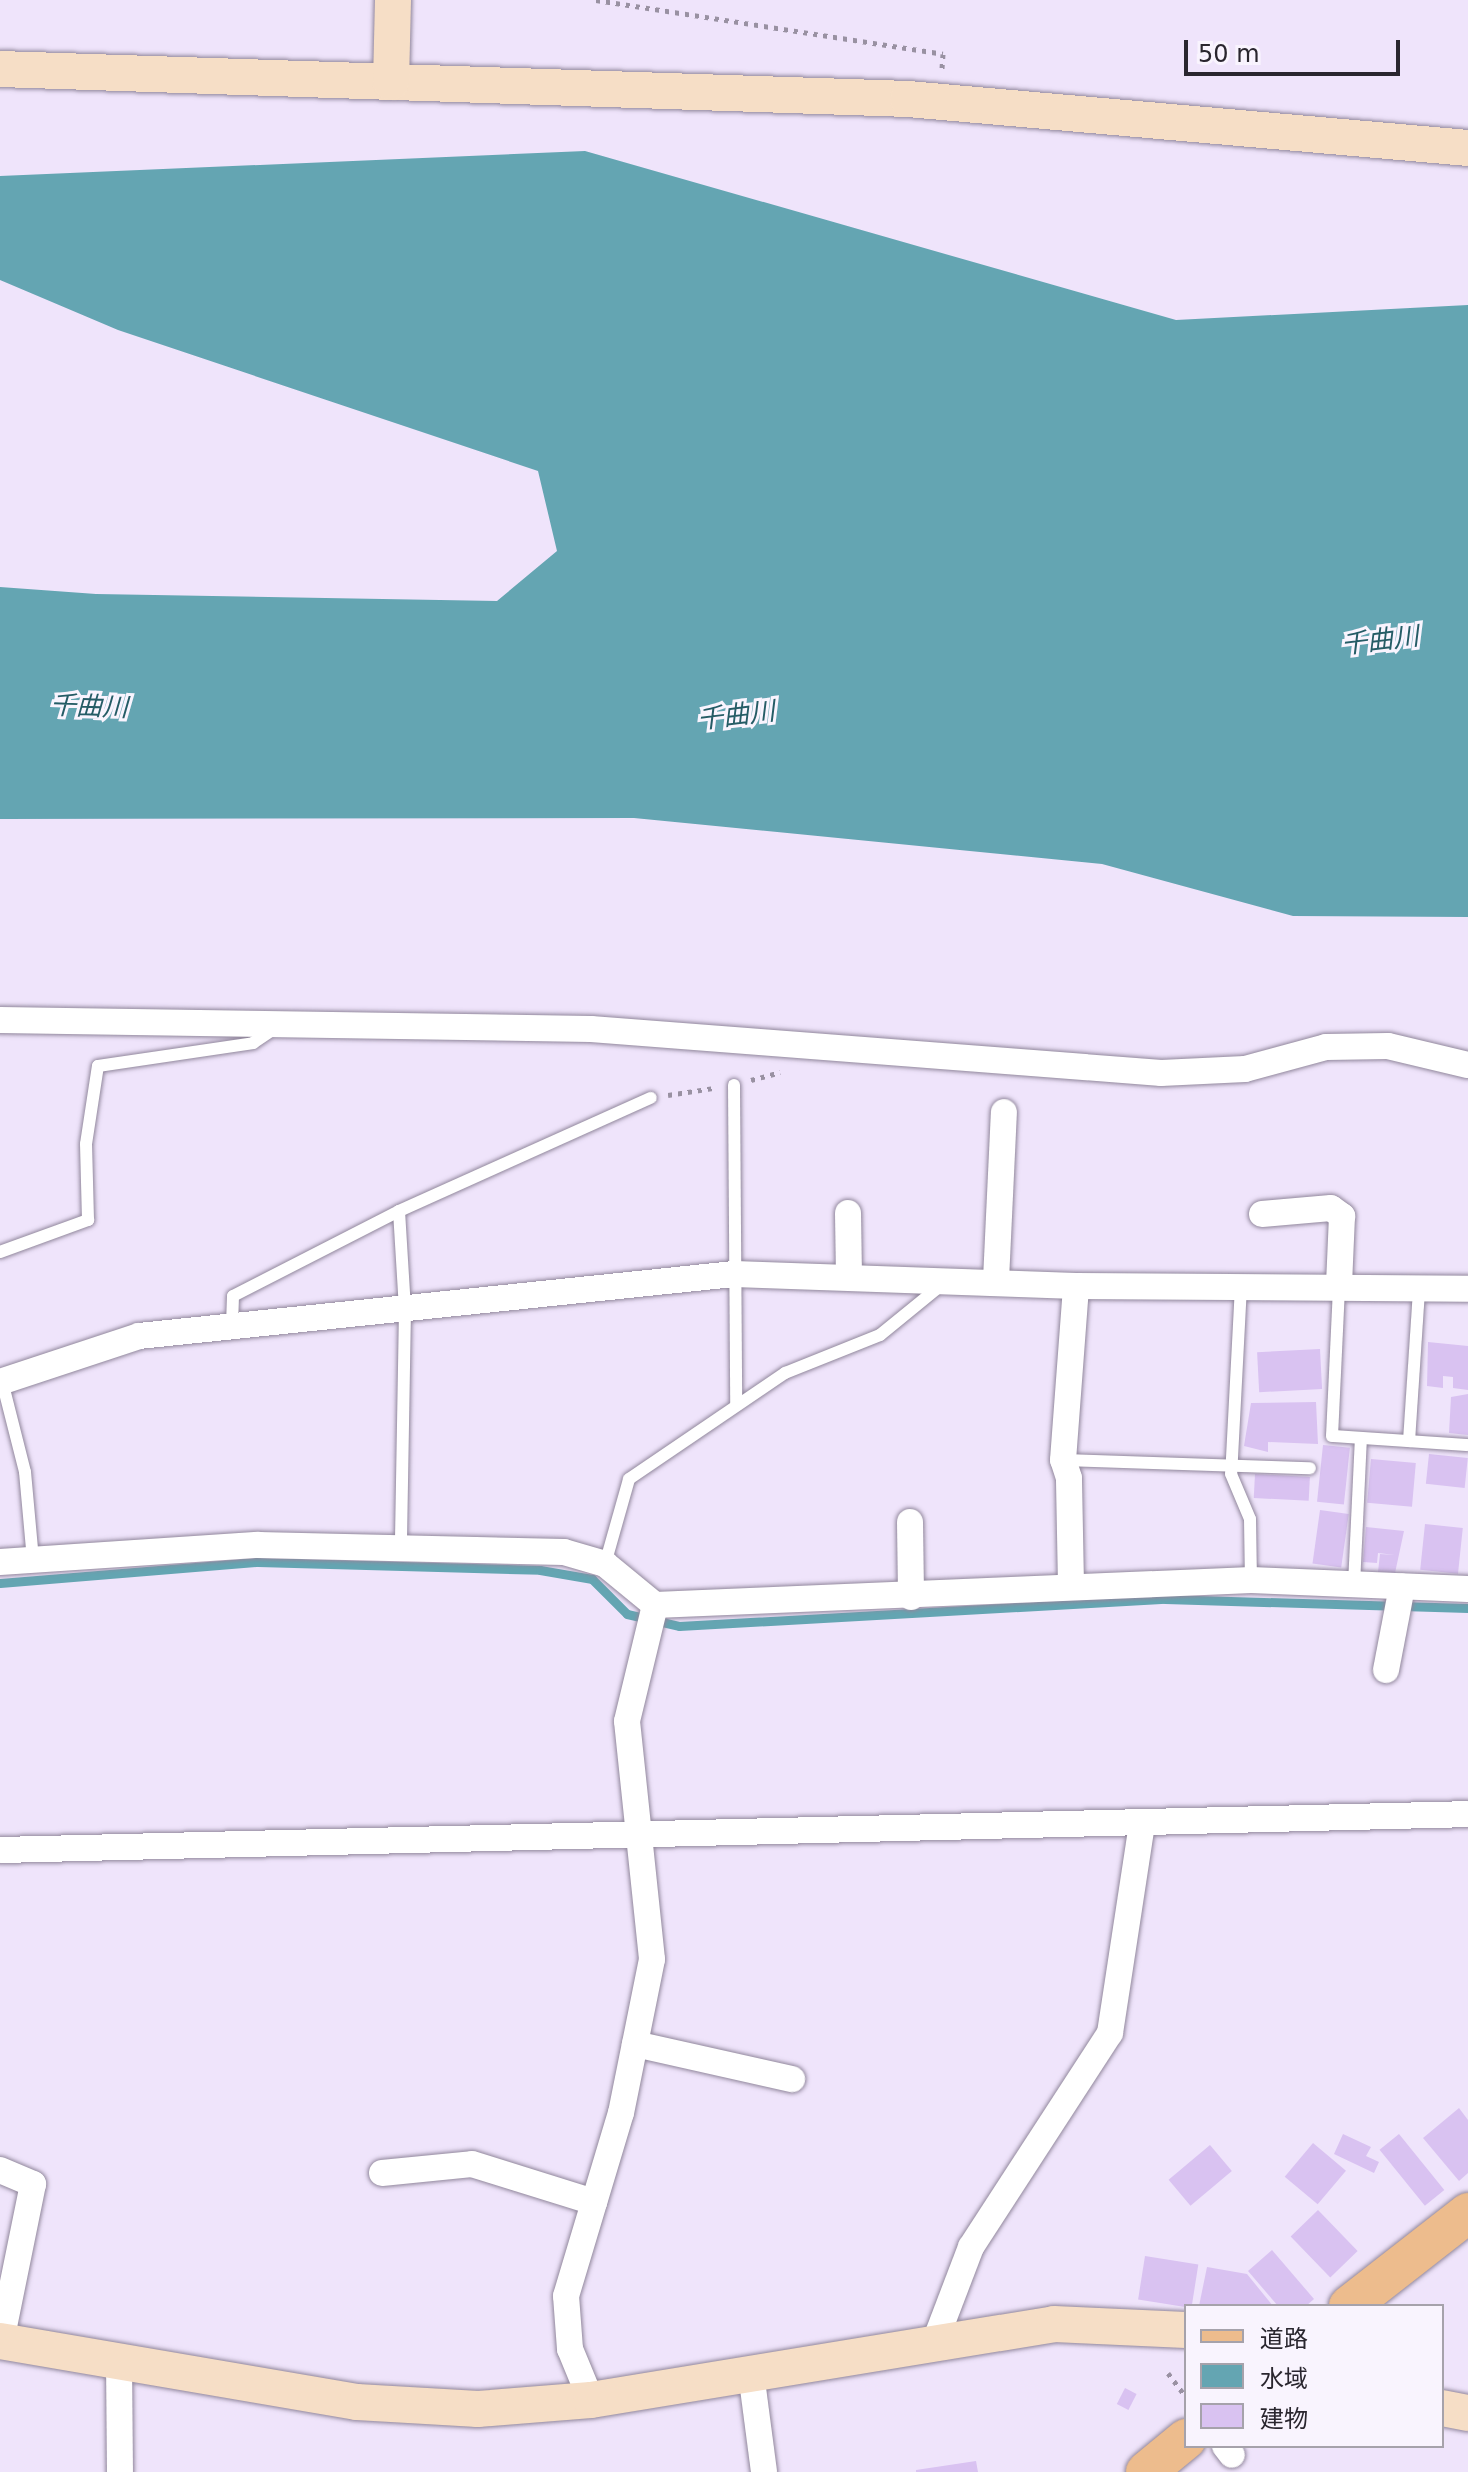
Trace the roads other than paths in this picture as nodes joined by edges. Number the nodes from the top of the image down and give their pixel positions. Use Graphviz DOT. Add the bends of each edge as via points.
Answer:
graph roads {
  1 [pos="393,0"];
  2 [pos="0,69"];
  3 [pos="391,82"];
  4 [pos="1468,148"];
  5 [pos="0,1020"];
  6 [pos="280,1025"];
  7 [pos="1468,1065"];
  8 [pos="734,1085"];
  9 [pos="651,1098"];
  10 [pos="1004,1112"];
  11 [pos="399,1211"];
  12 [pos="848,1213"];
  13 [pos="1262,1214"];
  14 [pos="0,1252"];
  15 [pos="734,1274"];
  16 [pos="849,1276"];
  17 [pos="949,1278"];
  18 [pos="996,1280"];
  19 [pos="1339,1285"];
  20 [pos="1076,1286"];
  21 [pos="1241,1286"];
  22 [pos="1419,1288"];
  23 [pos="1468,1289"];
  24 [pos="405,1310"];
  25 [pos="232,1325"];
  26 [pos="1,1381"];
  27 [pos="736,1405"];
  28 [pos="1361,1438"];
  29 [pos="1409,1441"];
  30 [pos="1468,1445"];
  31 [pos="1063,1460"];
  32 [pos="1231,1466"];
  33 [pos="1310,1468"];
  34 [pos="910,1522"];
  35 [pos="401,1549"];
  36 [pos="33,1560"];
  37 [pos="0,1562"];
  38 [pos="605,1564"];
  39 [pos="1251,1580"];
  40 [pos="1071,1585"];
  41 [pos="1354,1585"];
  42 [pos="1402,1587"];
  43 [pos="1468,1589"];
  44 [pos="911,1597"];
  45 [pos="655,1605"];
  46 [pos="1386,1670"];
  47 [pos="1468,1814"];
  48 [pos="1142,1823"];
  49 [pos="636,1835"];
  50 [pos="0,1850"];
  51 [pos="635,2044"];
  52 [pos="792,2079"];
  53 [pos="0,2170"];
  54 [pos="382,2173"];
  55 [pos="594,2202"];
  56 [pos="1468,2213"];
  57 [pos="1352,2304"];
  58 [pos="1184,2330"];
  59 [pos="1,2341"];
  60 [pos="934,2344"];
  61 [pos="119,2360"];
  62 [pos="751,2373"];
  63 [pos="591,2400"];
  64 [pos="1444,2408"];
  65 [pos="1468,2413"];
  66 [pos="1184,2441"];
  67 [pos="120,2472"];
  68 [pos="764,2472"];
  69 [pos="1146,2472"];
  1 -- 3 [label="street"];
  2 -- 3 [label="street"];
  3 -- 4 [label="street" via="908,99"];
  5 -- 6 [label="street"];
  6 -- 7 [label="street" via="591,1029 1161,1073 1245,1069 1326,1047 1388,1046"];
  6 -- 14 [label="lane" via="253,1043 98,1066 86,1144 88,1220"];
  8 -- 15 [label="lane"];
  9 -- 11 [label="lane"];
  10 -- 18 [label="street"];
  11 -- 24 [label="lane"];
  11 -- 25 [label="lane" via="233,1296"];
  12 -- 16 [label="street"];
  13 -- 19 [label="street" via="1331,1208 1342,1216"];
  15 -- 16 [label="street"];
  15 -- 24 [label="street" via="583,1286"];
  15 -- 27 [label="lane"];
  16 -- 17 [label="street"];
  17 -- 18 [label="street"];
  17 -- 27 [label="lane" via="880,1335 785,1373"];
  18 -- 20 [label="street"];
  19 -- 21 [label="street"];
  19 -- 22 [label="street"];
  19 -- 28 [label="lane" via="1332,1436"];
  20 -- 21 [label="street"];
  20 -- 31 [label="street"];
  21 -- 32 [label="lane"];
  22 -- 23 [label="street"];
  22 -- 29 [label="lane"];
  24 -- 25 [label="street"];
  24 -- 35 [label="lane"];
  25 -- 26 [label="street" via="139,1336"];
  26 -- 36 [label="lane" via="25,1472"];
  27 -- 38 [label="lane" via="629,1479"];
  28 -- 29 [label="lane"];
  28 -- 41 [label="lane"];
  29 -- 30 [label="lane"];
  31 -- 32 [label="lane"];
  31 -- 40 [label="street" via="1069,1478"];
  32 -- 33 [label="lane"];
  32 -- 39 [label="lane" via="1250,1519"];
  34 -- 44 [label="street"];
  35 -- 36 [label="street" via="258,1545"];
  35 -- 38 [label="street" via="564,1552"];
  36 -- 37 [label="street"];
  38 -- 45 [label="street"];
  39 -- 40 [label="street"];
  39 -- 41 [label="street"];
  40 -- 44 [label="street"];
  41 -- 42 [label="street"];
  42 -- 43 [label="street"];
  42 -- 46 [label="street"];
  44 -- 45 [label="street"];
  45 -- 49 [label="street" via="627,1721"];
  47 -- 48 [label="street"];
  48 -- 49 [label="street"];
  48 -- 60 [label="street" via="1110,2033 971,2247"];
  49 -- 50 [label="street"];
  49 -- 51 [label="street" via="652,1959"];
  51 -- 52 [label="street"];
  51 -- 55 [label="street"];
  53 -- 59 [label="street" via="33,2184"];
  54 -- 55 [label="street" via="472,2164"];
  55 -- 63 [label="street" via="566,2296 570,2349"];
  56 -- 57 [label="main road"];
  58 -- 60 [label="street" via="1054,2324"];
  59 -- 61 [label="street"];
  60 -- 62 [label="street"];
  61 -- 63 [label="street" via="357,2402 478,2409"];
  61 -- 67 [label="street"];
  62 -- 63 [label="street"];
  62 -- 68 [label="street"];
  64 -- 65 [label="street"];
  66 -- 69 [label="main road"];
}
